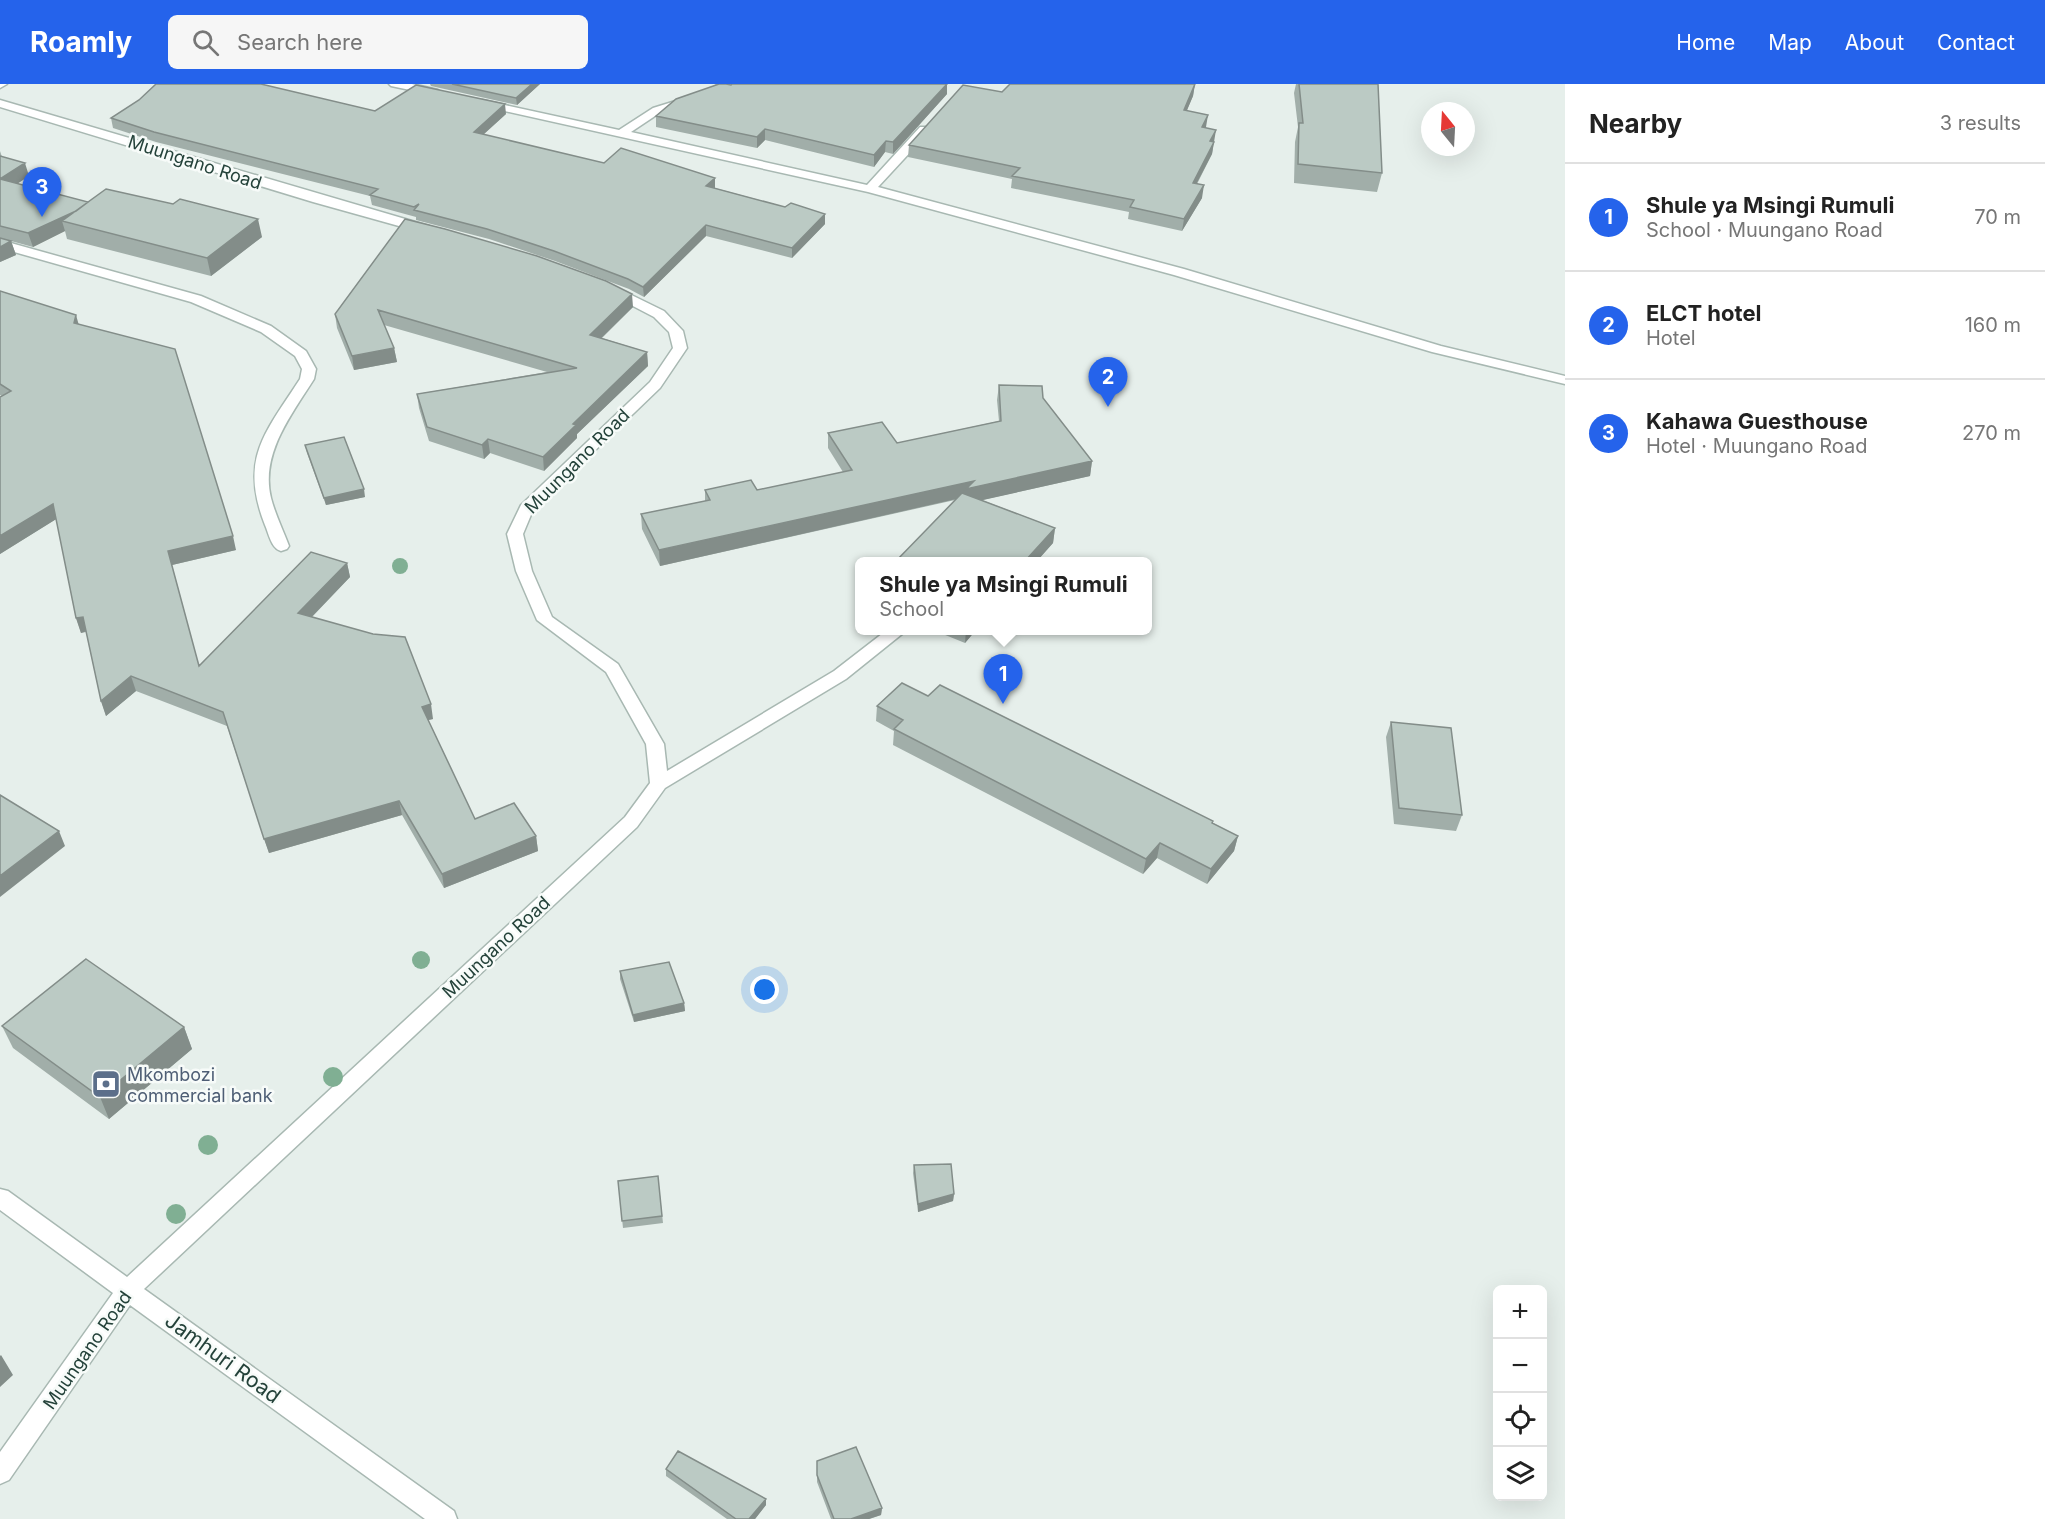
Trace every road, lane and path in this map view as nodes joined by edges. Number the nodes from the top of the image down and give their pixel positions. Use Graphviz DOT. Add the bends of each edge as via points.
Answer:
graph roads {
  1 [pos="395,84"];
  2 [pos="725,84"];
  3 [pos="0,103"];
  4 [pos="933,120"];
  5 [pos="622,133"];
  6 [pos="870,189"];
  7 [pos="441,234"];
  8 [pos="0,244"];
  9 [pos="602,286"];
  10 [pos="1565,380"];
  11 [pos="281,546"];
  12 [pos="892,635"];
  13 [pos="659,784"];
  14 [pos="0,1198"];
  15 [pos="128,1290"];
  16 [pos="0,1473"];
  17 [pos="446,1519"];
  1 -- 5 [label="street"];
  2 -- 5 [label="street" via="715,92 657,110"];
  3 -- 7 [label="street, Muungano Road"];
  4 -- 6 [label="street"];
  5 -- 6 [label="street"];
  6 -- 10 [label="street" via="1179,272 1437,349"];
  8 -- 11 [label="street" via="196,299 266,328 301,354 309,369 307,379 271,439 261,466 262,496"];
  9 -- 13 [label="street, Muungano Road" via="659,314 676,331 680,348 655,385 526,508 515,534 524,571 545,620 612,668 655,744"];
  12 -- 13 [label="street" via="840,675"];
  13 -- 15 [label="street, Muungano Road" via="631,822"];
  14 -- 15 [label="street, Jamhuri Road"];
  15 -- 16 [label="street, Muungano Road"];
  15 -- 17 [label="street, Jamhuri Road"];
}
